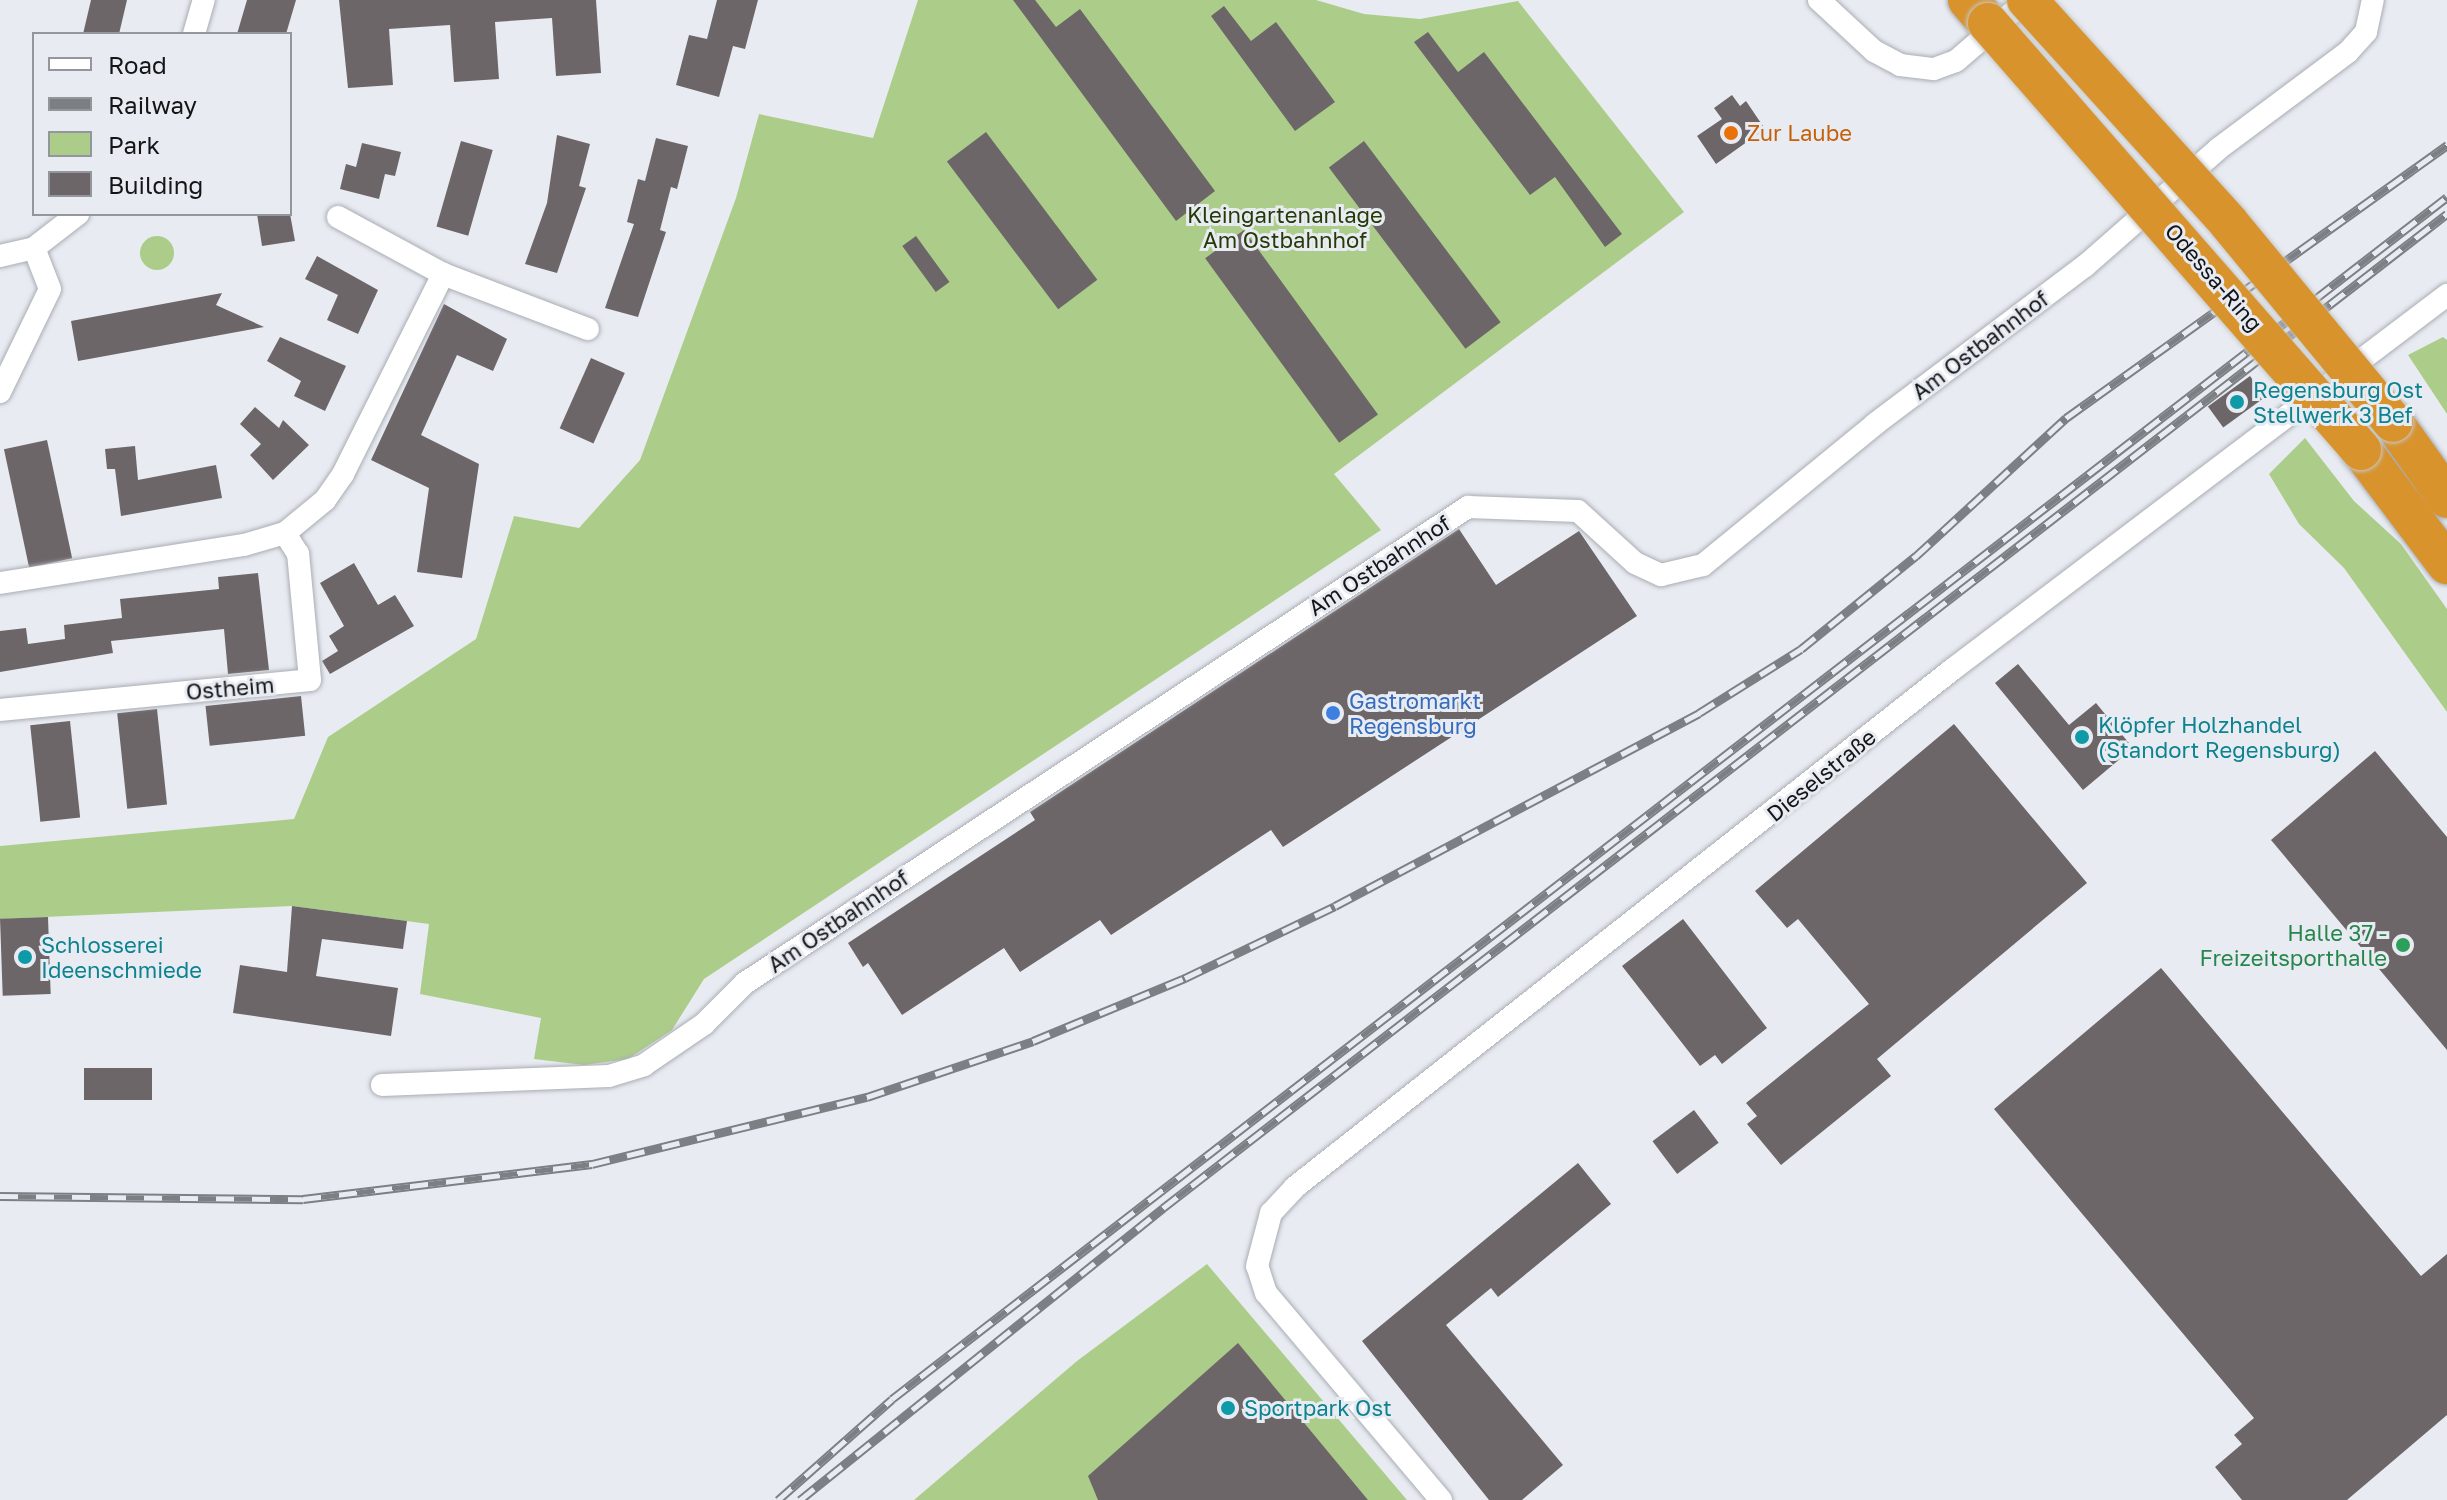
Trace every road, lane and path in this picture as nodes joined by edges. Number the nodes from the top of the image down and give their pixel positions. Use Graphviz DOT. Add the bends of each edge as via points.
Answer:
graph roads {
  1 [pos="204,0"];
  2 [pos="1819,0"];
  3 [pos="2027,0"];
  4 [pos="2373,0"];
  5 [pos="1978,11"];
  6 [pos="195,32"];
  7 [pos="75,216"];
  8 [pos="338,217"];
  9 [pos="34,248"];
  10 [pos="0,256"];
  11 [pos="443,274"];
  12 [pos="2447,295"];
  13 [pos="588,329"];
  14 [pos="0,392"];
  15 [pos="2447,498"];
  16 [pos="285,533"];
  17 [pos="2447,564"];
  18 [pos="0,583"];
  19 [pos="0,710"];
  20 [pos="382,1085"];
  21 [pos="1441,1500"];
  1 -- 6 [label="street"];
  2 -- 3 [label="street" via="1874,51 1900,65 1934,69 1956,61"];
  3 -- 15 [label="highway, Odessa-Ring, bridge" via="2228,222 2393,422"];
  4 -- 20 [label="street, Am Ostbahnhof" via="2366,32 2348,52 2218,149 2085,266 1875,424 1703,565 1661,575 1635,563 1578,511 1468,507 745,983 704,1024 644,1065 609,1076"];
  5 -- 17 [label="highway, Odessa-Ring, bridge" via="2361,450"];
  7 -- 9 [label="street"];
  8 -- 11 [label="street"];
  9 -- 10 [label="street"];
  9 -- 14 [label="street" via="50,289"];
  11 -- 13 [label="street"];
  11 -- 16 [label="street" via="343,474 325,500"];
  12 -- 21 [label="street, Dieselstraße" via="1953,669 1295,1187 1261,1236 1257,1266 1266,1293"];
  16 -- 18 [label="street" via="244,545"];
  16 -- 19 [label="street, Ostheim" via="298,554 310,680"];
}
